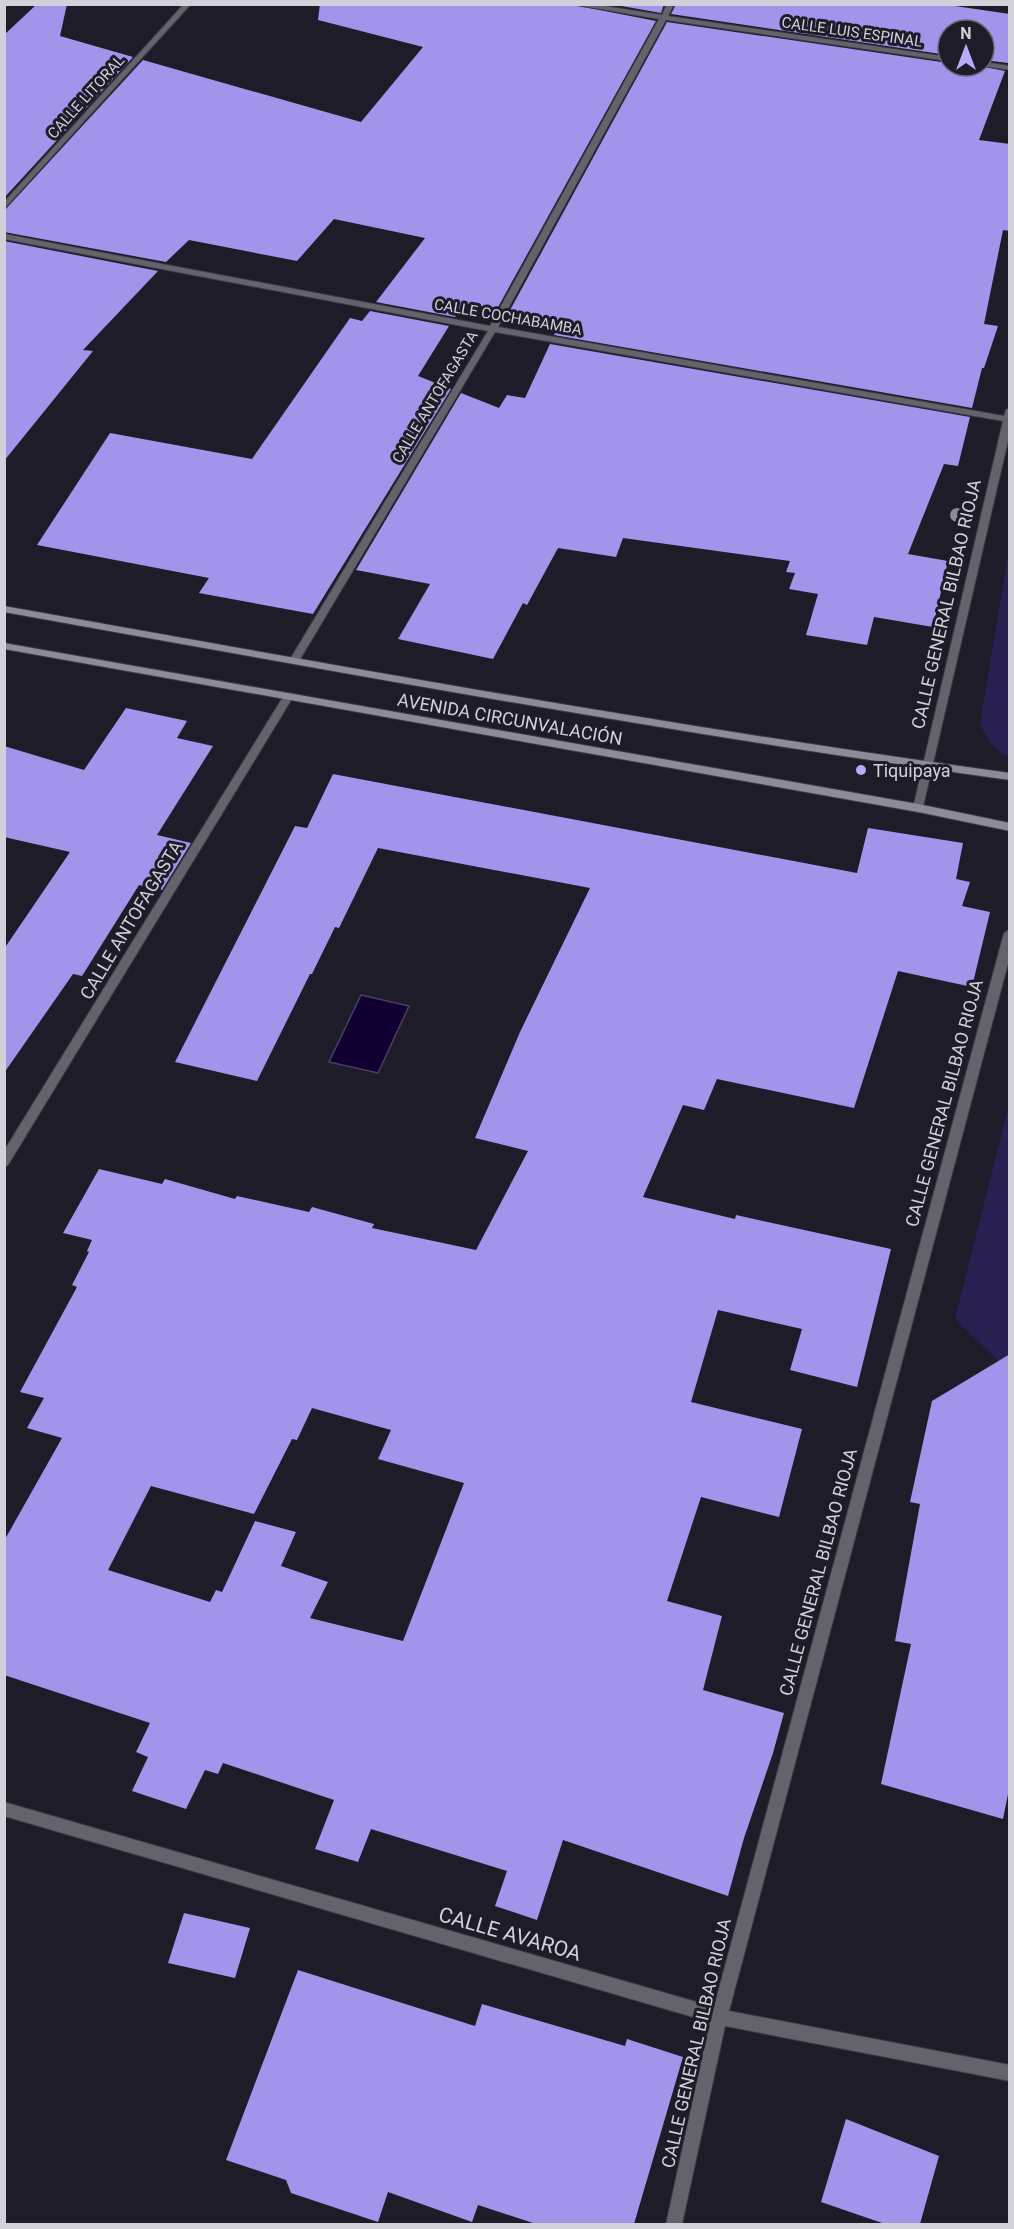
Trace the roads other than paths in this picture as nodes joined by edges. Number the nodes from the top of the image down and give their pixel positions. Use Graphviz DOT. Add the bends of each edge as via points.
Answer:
graph roads {
  1 [pos="188,4"];
  2 [pos="574,4"];
  3 [pos="671,4"];
  4 [pos="663,18"];
  5 [pos="936,57"];
  6 [pos="4,207"];
  7 [pos="4,236"];
  8 [pos="493,329"];
  9 [pos="1009,414"];
  10 [pos="4,609"];
  11 [pos="4,646"];
  12 [pos="294,661"];
  13 [pos="288,697"];
  14 [pos="928,767"];
  15 [pos="1010,777"];
  16 [pos="918,808"];
  17 [pos="1010,827"];
  18 [pos="1010,933"];
  19 [pos="4,1162"];
  20 [pos="4,1809"];
  21 [pos="719,2017"];
  22 [pos="1010,2073"];
  23 [pos="674,2224"];
  1 -- 6 [label="street, CALLE LITORAL"];
  2 -- 4 [label="street, CALLE LUIS ESPINAL"];
  3 -- 4 [label="street, CALLE ANTOFAGASTA"];
  4 -- 5 [label="street, CALLE LUIS ESPINAL"];
  4 -- 8 [label="street, CALLE ANTOFAGASTA"];
  7 -- 8 [label="street, CALLE COCHABAMBA"];
  8 -- 9 [label="street, CALLE COCHABAMBA"];
  8 -- 12 [label="street, CALLE ANTOFAGASTA"];
  9 -- 14 [label="street, CALLE GENERAL BILBAO RIOJA"];
  10 -- 12 [label="main road, AVENIDA CIRCUNVALACIÓN"];
  11 -- 13 [label="main road, AVENIDA CIRCUNVALACIÓN"];
  12 -- 14 [label="main road, AVENIDA CIRCUNVALACIÓN"];
  13 -- 16 [label="main road, AVENIDA CIRCUNVALACIÓN"];
  13 -- 19 [label="street, CALLE ANTOFAGASTA"];
  14 -- 15 [label="main road, AVENIDA CIRCUNVALACIÓN"];
  14 -- 16 [label="street, CALLE GENERAL BILBAO RIOJA"];
  16 -- 17 [label="main road, AVENIDA CIRCUNVALACIÓN"];
  18 -- 21 [label="street, CALLE GENERAL BILBAO RIOJA"];
  20 -- 21 [label="street, CALLE AVAROA"];
  21 -- 22 [label="street, CALLE AVAROA"];
  21 -- 23 [label="street, CALLE GENERAL BILBAO RIOJA"];
}
